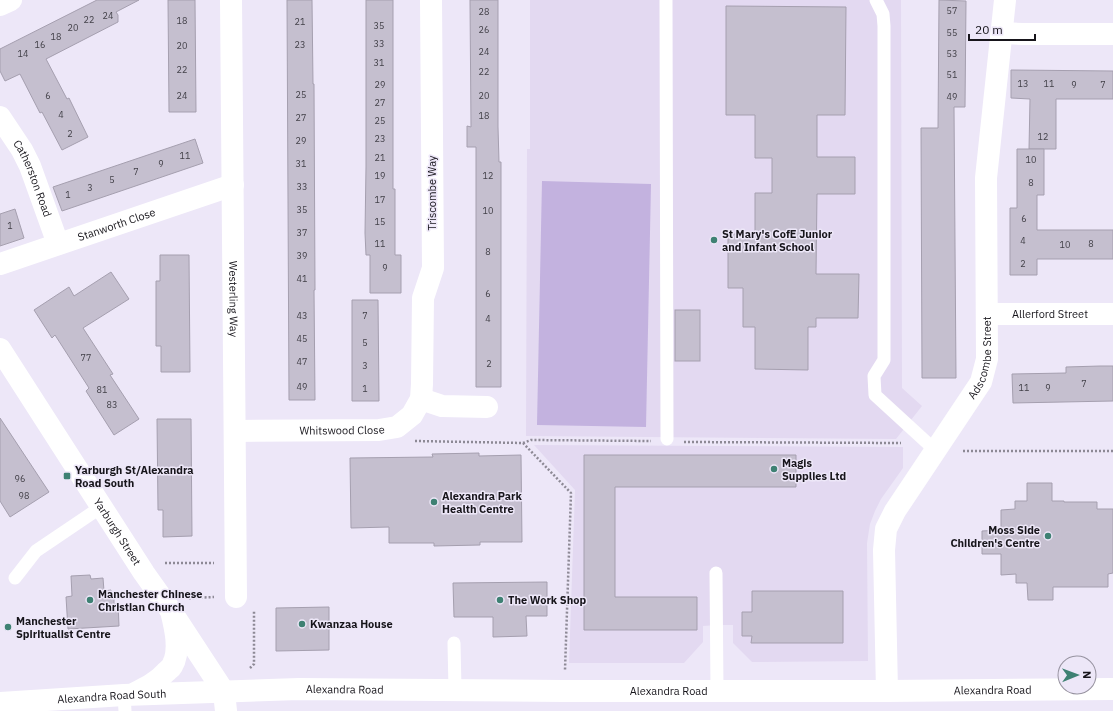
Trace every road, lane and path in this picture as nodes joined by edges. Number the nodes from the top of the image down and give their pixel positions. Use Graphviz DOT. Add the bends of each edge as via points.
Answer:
graph roads {
  1 [pos="11,0"];
  2 [pos="231,0"];
  3 [pos="431,0"];
  4 [pos="666,0"];
  5 [pos="876,0"];
  6 [pos="1005,0"];
  7 [pos="0,5"];
  8 [pos="1002,33"];
  9 [pos="1113,34"];
  10 [pos="0,117"];
  11 [pos="233,185"];
  12 [pos="58,244"];
  13 [pos="0,264"];
  14 [pos="988,314"];
  15 [pos="1113,314"];
  16 [pos="0,349"];
  17 [pos="421,392"];
  18 [pos="486,407"];
  19 [pos="397,427"];
  20 [pos="235,431"];
  21 [pos="663,440"];
  22 [pos="682,442"];
  23 [pos="523,443"];
  24 [pos="935,450"];
  25 [pos="1113,451"];
  26 [pos="101,507"];
  27 [pos="236,563"];
  28 [pos="144,573"];
  29 [pos="716,573"];
  30 [pos="15,578"];
  31 [pos="236,597"];
  32 [pos="171,612"];
  33 [pos="454,643"];
  34 [pos="249,669"];
  35 [pos="455,689"];
  36 [pos="1113,689"];
  37 [pos="717,690"];
  38 [pos="564,691"];
  39 [pos="887,691"];
  40 [pos="127,700"];
  41 [pos="225,701"];
  42 [pos="0,703"];
  1 -- 7 [label="street"];
  2 -- 11 [label="street, Westerling Way"];
  3 -- 17 [label="street, Triscombe Way" via="432,268 423,298"];
  4 -- 21 [label="lane"];
  5 -- 24 [label="lane" via="883,14 884,26 884,360 874,376 875,395"];
  6 -- 8 [label="street, Adscombe Street"];
  8 -- 9 [label="street"];
  8 -- 14 [label="street, Adscombe Street" via="986,178"];
  10 -- 12 [label="street, Catherston Road" via="30,166"];
  11 -- 12 [label="street, Stanworth Close"];
  11 -- 20 [label="street, Westerling Way"];
  12 -- 13 [label="street, Stanworth Close"];
  14 -- 15 [label="street, Allerford Street"];
  14 -- 24 [label="street, Adscombe Street" via="987,359 981,382"];
  16 -- 26 [label="street, Yarburgh Street"];
  17 -- 18 [label="street" via="442,406"];
  17 -- 19 [label="street, Whitswood Close" via="412,416"];
  19 -- 20 [label="street, Whitswood Close" via="379,430"];
  19 -- 23 [label="path" via="412,441"];
  20 -- 27 [label="street, Westerling Way"];
  21 -- 23 [label="path" via="531,440"];
  22 -- 24 [label="path" via="905,444"];
  23 -- 38 [label="path" via="571,493"];
  24 -- 25 [label="path"];
  24 -- 39 [label="street, Adscombe Street" via="886,529 884,550"];
  26 -- 28 [label="street, Yarburgh Street"];
  26 -- 30 [label="lane" via="36,551"];
  27 -- 28 [label="path" via="163,563"];
  27 -- 31 [label="street, Westerling Way"];
  28 -- 32 [label="street, Yarburgh Street"];
  29 -- 37 [label="lane"];
  31 -- 32 [label="path" via="190,598"];
  31 -- 34 [label="path" via="254,596 254,664"];
  32 -- 40 [label="street" via="177,650 173,666 161,678"];
  32 -- 41 [label="street, Yarburgh Street"];
  33 -- 35 [label="lane"];
  35 -- 38 [label="street, Alexandra Road"];
  35 -- 41 [label="street, Alexandra Road" via="300,689"];
  36 -- 39 [label="street, Alexandra Road"];
  37 -- 38 [label="street, Alexandra Road"];
  37 -- 39 [label="street, Alexandra Road"];
  40 -- 41 [label="street, Alexandra Road South"];
  40 -- 42 [label="street, Alexandra Road South"];
}
